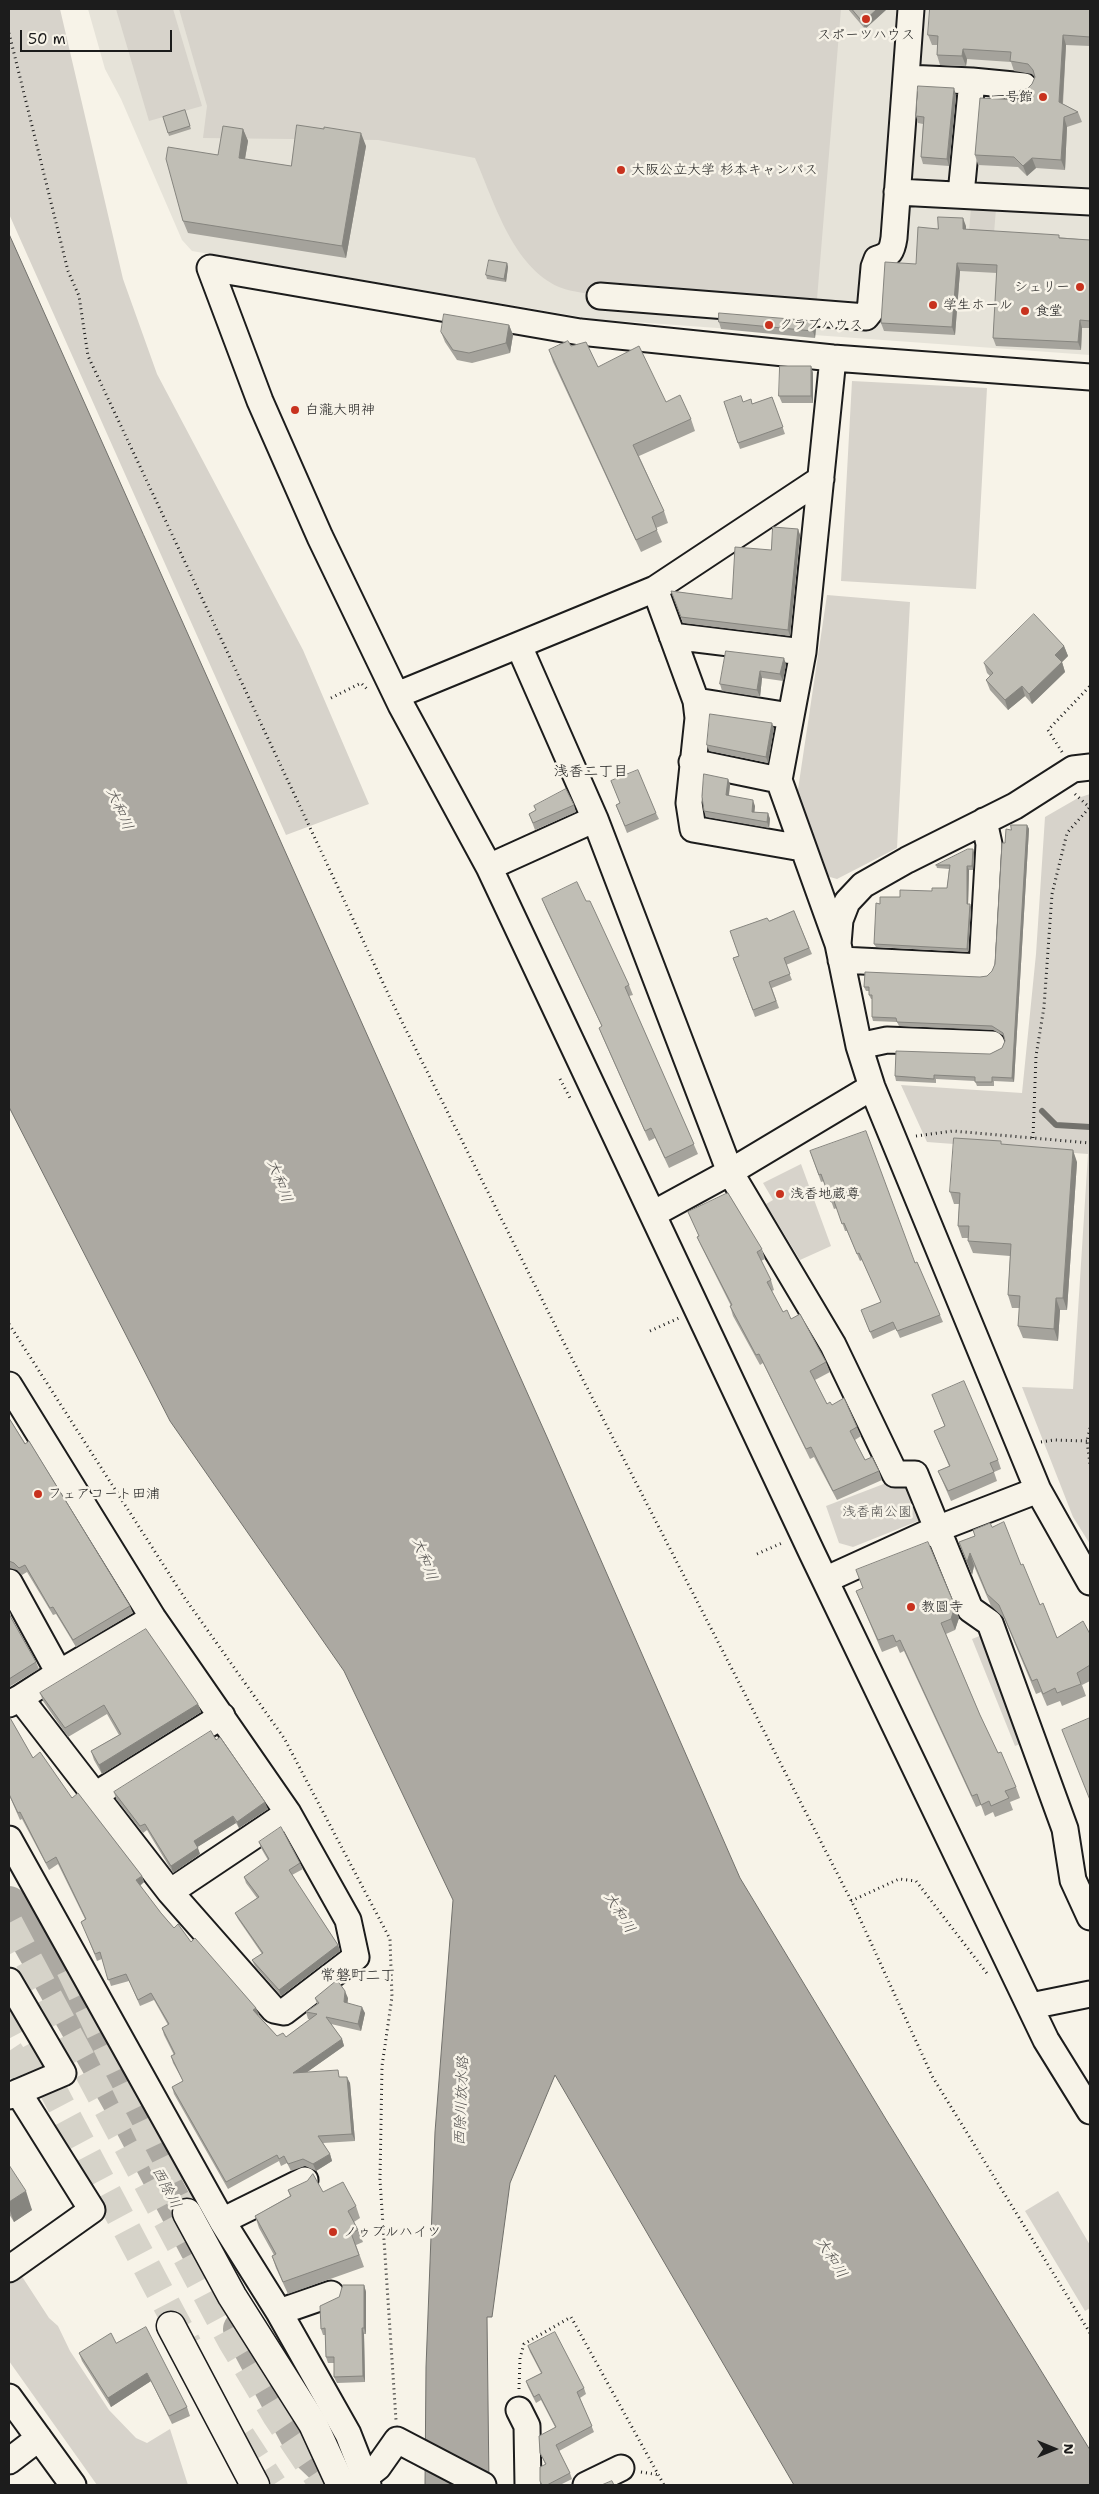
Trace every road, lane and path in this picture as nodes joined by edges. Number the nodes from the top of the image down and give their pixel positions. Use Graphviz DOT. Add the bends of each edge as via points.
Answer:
graph roads {
  1 [pos="911,9"];
  2 [pos="9,33"];
  3 [pos="906,78"];
  4 [pos="972,81"];
  5 [pos="1024,86"];
  6 [pos="897,192"];
  7 [pos="961,194"];
  8 [pos="1090,202"];
  9 [pos="600,296"];
  10 [pos="833,358"];
  11 [pos="1090,377"];
  12 [pos="822,479"];
  13 [pos="655,589"];
  14 [pos="672,636"];
  15 [pos="519,646"];
  16 [pos="803,652"];
  17 [pos="361,684"];
  18 [pos="1090,686"];
  19 [pos="397,695"];
  20 [pos="330,698"];
  21 [pos="696,701"];
  22 [pos="790,716"];
  23 [pos="692,762"];
  24 [pos="1082,768"];
  25 [pos="779,780"];
  26 [pos="1090,807"];
  27 [pos="595,818"];
  28 [pos="984,821"];
  29 [pos="802,848"];
  30 [pos="489,867"];
  31 [pos="840,952"];
  32 [pos="992,1044"];
  33 [pos="859,1046"];
  34 [pos="872,1087"];
  35 [pos="1033,1138"];
  36 [pos="893,1139"];
  37 [pos="1090,1143"];
  38 [pos="730,1172"];
  39 [pos="653,1214"];
  40 [pos="682,1317"];
  41 [pos="9,1324"];
  42 [pos="650,1330"];
  43 [pos="9,1385"];
  44 [pos="1090,1428"];
  45 [pos="1087,1441"];
  46 [pos="1021,1450"];
  47 [pos="1090,1464"];
  48 [pos="1038,1490"];
  49 [pos="937,1529"];
  50 [pos="789,1539"];
  51 [pos="758,1554"];
  52 [pos="825,1580"];
  53 [pos="9,1582"];
  54 [pos="1090,1582"];
  55 [pos="153,1618"];
  56 [pos="59,1673"];
  57 [pos="14,1701"];
  58 [pos="222,1716"];
  59 [pos="95,1795"];
  60 [pos="288,1813"];
  61 [pos="9,1839"];
  62 [pos="170,1892"];
  63 [pos="851,1901"];
  64 [pos="1090,1917"];
  65 [pos="991,1980"];
  66 [pos="10,1987"];
  67 [pos="1090,1994"];
  68 [pos="1031,2006"];
  69 [pos="14,2094"];
  70 [pos="1090,2111"];
  71 [pos="305,2180"];
  72 [pos="187,2213"];
  73 [pos="222,2221"];
  74 [pos="9,2269"];
  75 [pos="331,2294"];
  76 [pos="279,2312"];
  77 [pos="171,2326"];
  78 [pos="1090,2333"];
  79 [pos="9,2397"];
  80 [pos="519,2410"];
  81 [pos="39,2438"];
  82 [pos="397,2440"];
  83 [pos="9,2461"];
  84 [pos="621,2468"];
  85 [pos="529,2474"];
  86 [pos="358,2482"];
  87 [pos="73,2485"];
  88 [pos="255,2485"];
  89 [pos="483,2485"];
  90 [pos="586,2485"];
  91 [pos="664,2485"];
  1 -- 3 [label="street"];
  2 -- 63 [label="path" via="68,271 79,296 88,356 392,1002"];
  3 -- 4 [label="street"];
  3 -- 6 [label="street"];
  4 -- 5 [label="street"];
  4 -- 7 [label="street"];
  6 -- 7 [label="street"];
  6 -- 9 [label="street" via="892,250 887,256 877,259 870,312 866,317"];
  7 -- 8 [label="street"];
  10 -- 11 [label="street"];
  10 -- 12 [label="street"];
  10 -- 19 [label="street" via="580,332 210,268 260,401 312,519"];
  12 -- 13 [label="street"];
  12 -- 16 [label="street"];
  13 -- 14 [label="street"];
  13 -- 15 [label="street"];
  14 -- 16 [label="street"];
  14 -- 21 [label="street"];
  15 -- 19 [label="street"];
  15 -- 27 [label="street"];
  16 -- 22 [label="street"];
  17 -- 20 [label="path"];
  18 -- 24 [label="path" via="1048,730"];
  19 -- 30 [label="street"];
  21 -- 22 [label="street"];
  21 -- 23 [label="street" via="698,718"];
  22 -- 25 [label="street"];
  23 -- 25 [label="street"];
  23 -- 29 [label="street" via="689,803 693,829"];
  24 -- 28 [label="street"];
  25 -- 29 [label="street"];
  26 -- 35 [label="path" via="1067,833 1052,894 1044,1007 1036,1056"];
  27 -- 30 [label="street"];
  27 -- 38 [label="street"];
  28 -- 31 [label="street" via="863,885 847,902 840,920"];
  28 -- 31 [label="street" via="988,844 990,968"];
  29 -- 31 [label="street"];
  30 -- 39 [label="street"];
  31 -- 33 [label="street"];
  32 -- 33 [label="street" via="886,1040"];
  33 -- 34 [label="street"];
  34 -- 36 [label="street"];
  34 -- 38 [label="street"];
  35 -- 36 [label="path" via="953,1131"];
  35 -- 37 [label="path"];
  36 -- 46 [label="street"];
  38 -- 39 [label="street"];
  38 -- 49 [label="street" via="833,1345 895,1474 915,1474"];
  39 -- 52 [label="street"];
  40 -- 42 [label="path"];
  41 -- 82 [label="path" via="184,1597 284,1738 390,1939 392,1997 382,2066 380,2180"];
  43 -- 55 [label="street"];
  44 -- 45 [label="path"];
  45 -- 46 [label="path" via="1054,1440"];
  45 -- 47 [label="path"];
  46 -- 48 [label="street"];
  48 -- 49 [label="street"];
  48 -- 54 [label="street"];
  49 -- 52 [label="street"];
  49 -- 64 [label="street" via="970,1609 990,1623 1065,1829 1073,1880"];
  50 -- 51 [label="path"];
  52 -- 68 [label="street"];
  53 -- 56 [label="street"];
  55 -- 56 [label="street"];
  55 -- 58 [label="street"];
  56 -- 57 [label="street"];
  57 -- 59 [label="street"];
  58 -- 59 [label="street"];
  58 -- 60 [label="street"];
  59 -- 62 [label="street"];
  60 -- 62 [label="street"];
  60 -- 62 [label="street" via="348,1920 356,1957 284,2012 274,2010"];
  61 -- 73 [label="street"];
  63 -- 65 [label="path" via="899,1879 916,1881"];
  63 -- 78 [label="path" via="932,2076"];
  66 -- 69 [label="street" via="63,2073"];
  67 -- 68 [label="street"];
  68 -- 70 [label="street" via="1046,2040"];
  69 -- 74 [label="street" via="92,2210"];
  71 -- 73 [label="street"];
  72 -- 86 [label="highway" via="232,2296 313,2424"];
  73 -- 76 [label="street"];
  75 -- 76 [label="street"];
  76 -- 86 [label="street" via="348,2434"];
  77 -- 88 [label="highway"];
  79 -- 81 [label="street"];
  80 -- 85 [label="street" via="527,2426"];
  80 -- 91 [label="path" via="520,2358 524,2344 571,2317"];
  81 -- 83 [label="street"];
  81 -- 87 [label="street"];
  82 -- 86 [label="street" via="378,2467"];
  82 -- 89 [label="street"];
  84 -- 90 [label="street"];
}
